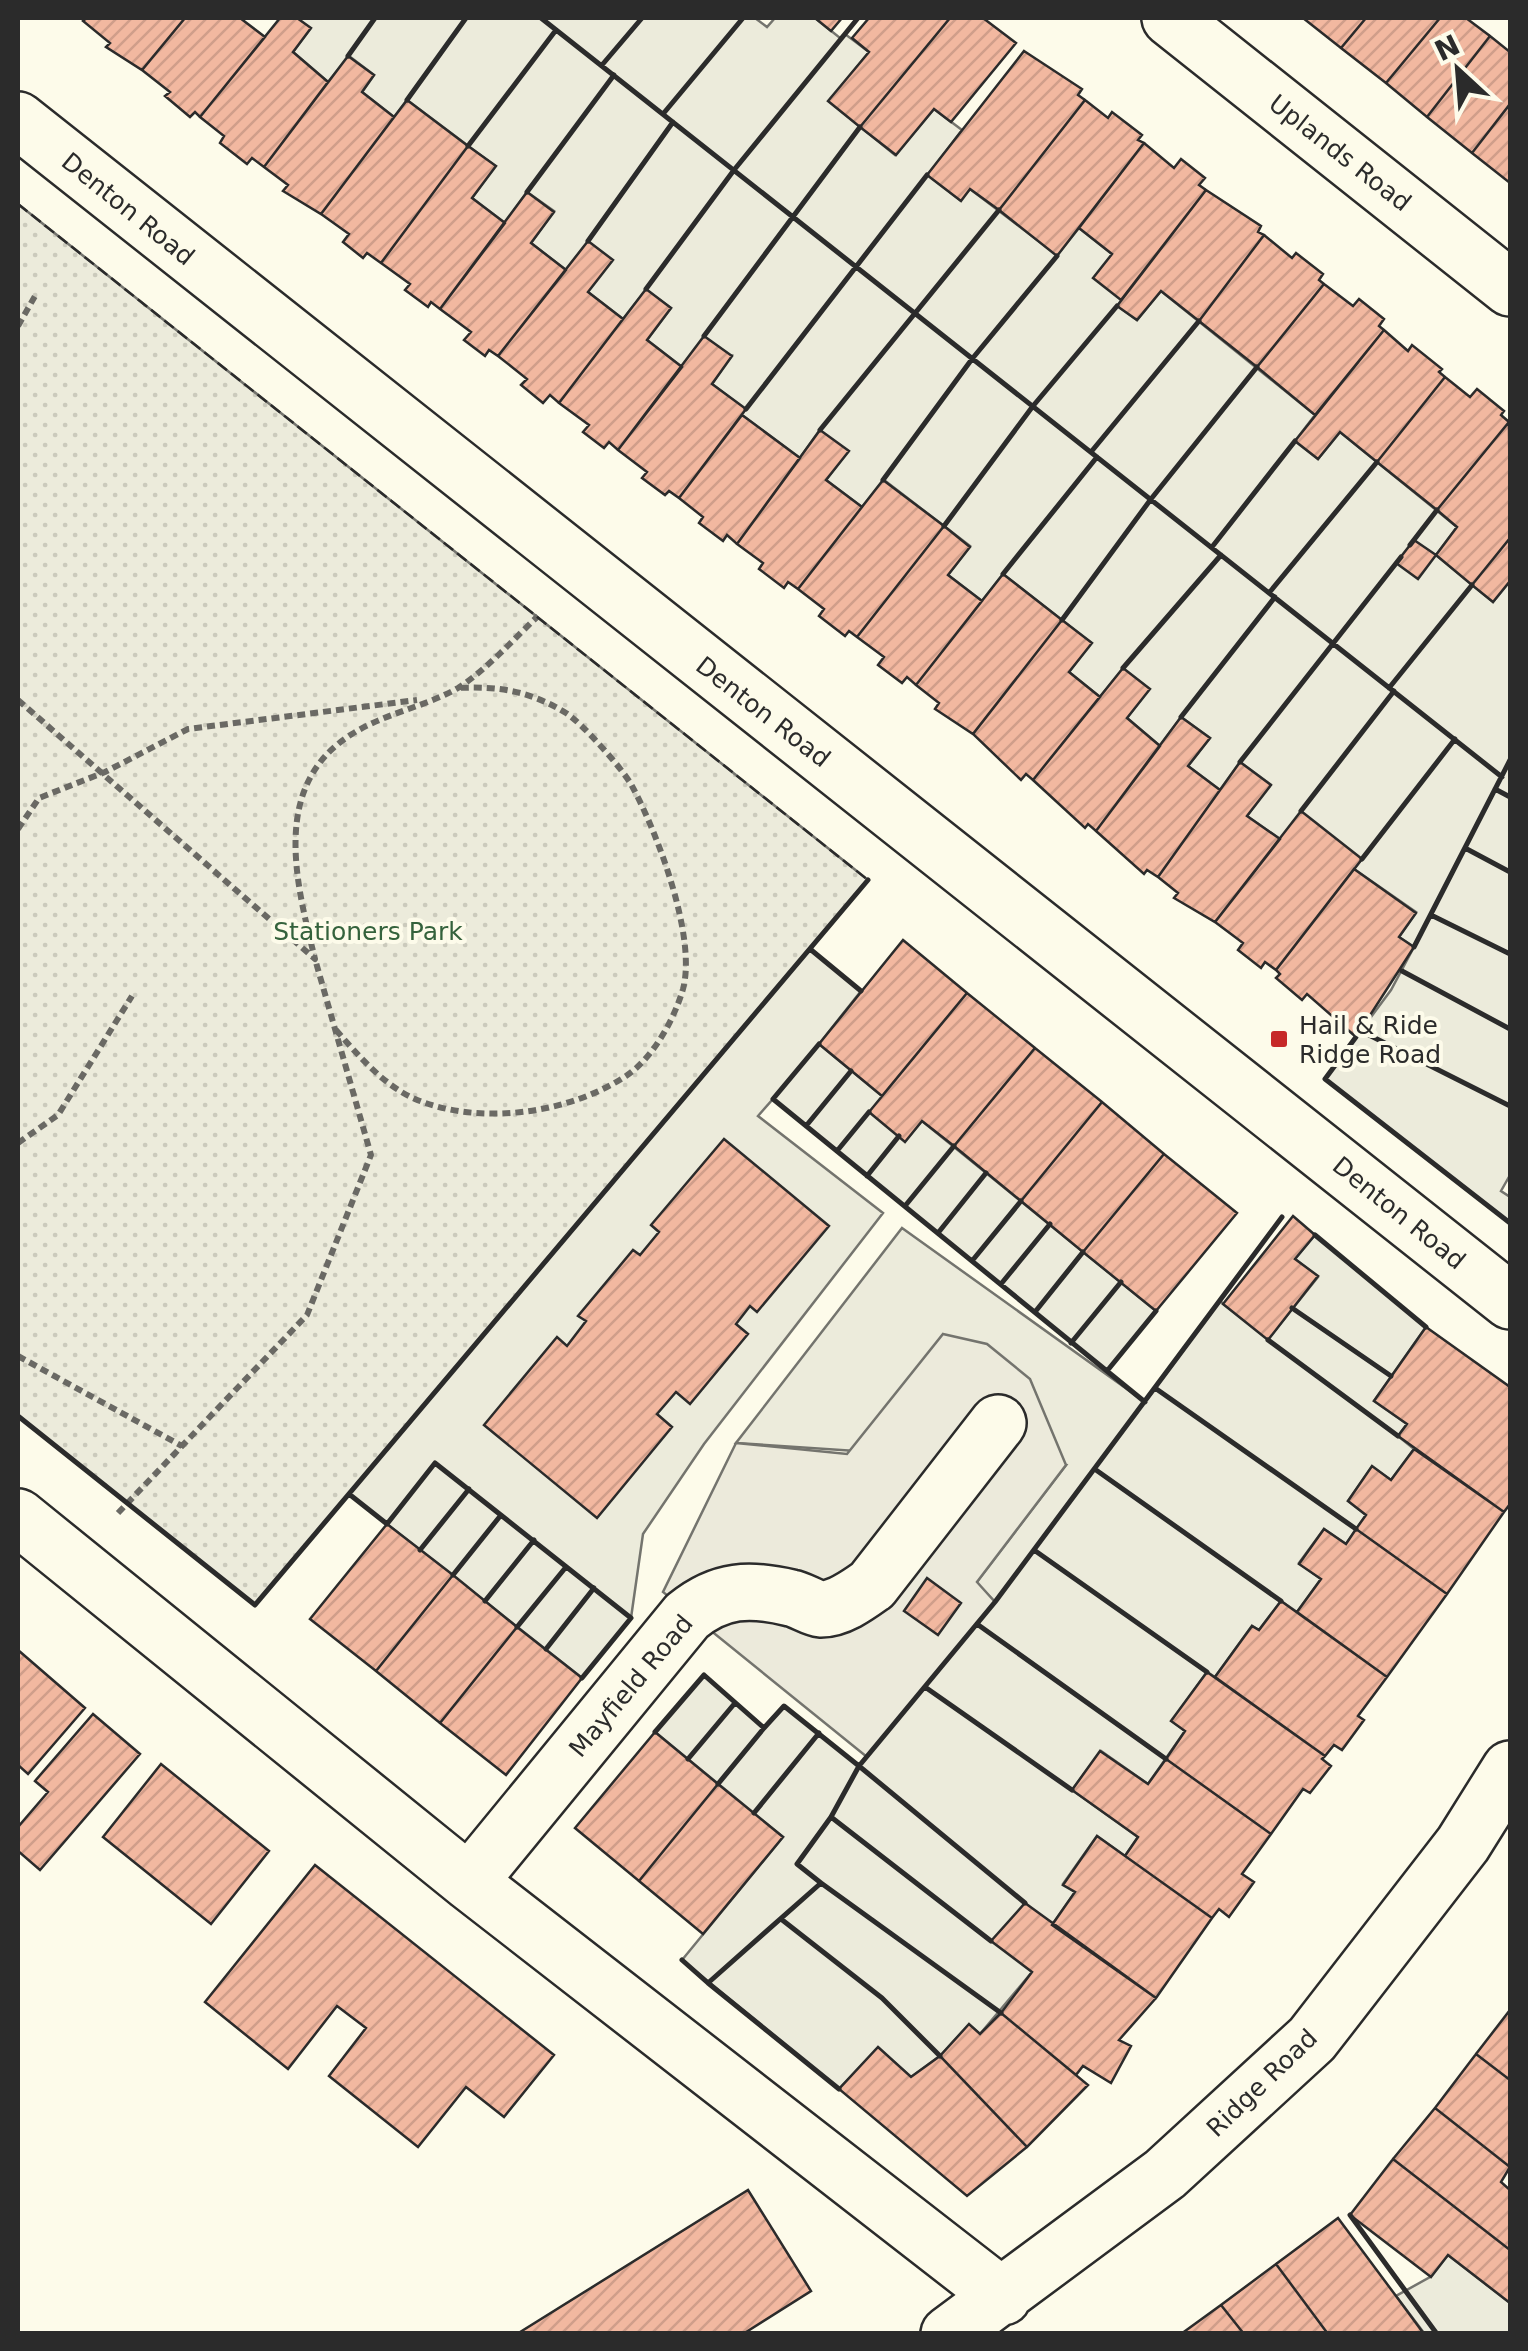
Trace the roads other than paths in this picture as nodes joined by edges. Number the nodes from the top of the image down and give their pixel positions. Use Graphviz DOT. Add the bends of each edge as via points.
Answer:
graph roads {
  1 [pos="1170,18"];
  2 [pos="18,120"];
  3 [pos="1510,288"];
  4 [pos="1510,1302"];
  5 [pos="998,1423"];
  6 [pos="18,1517"];
  7 [pos="1510,1769"];
  8 [pos="470,1882"];
  9 [pos="1002,2297"];
  10 [pos="949,2334"];
  1 -- 3 [label="street, Uplands Road"];
  2 -- 4 [label="street, Denton Road"];
  5 -- 8 [label="street, Mayfield Road" via="872,1586 848,1601 821,1609 795,1598 738,1593 710,1597 687,1616"];
  6 -- 8 [label="street"];
  7 -- 9 [label="street, Ridge Road" via="1462,1844 1312,2039 1165,2174"];
  8 -- 9 [label="street"];
  9 -- 10 [label="street, Ridge Road"];
}
